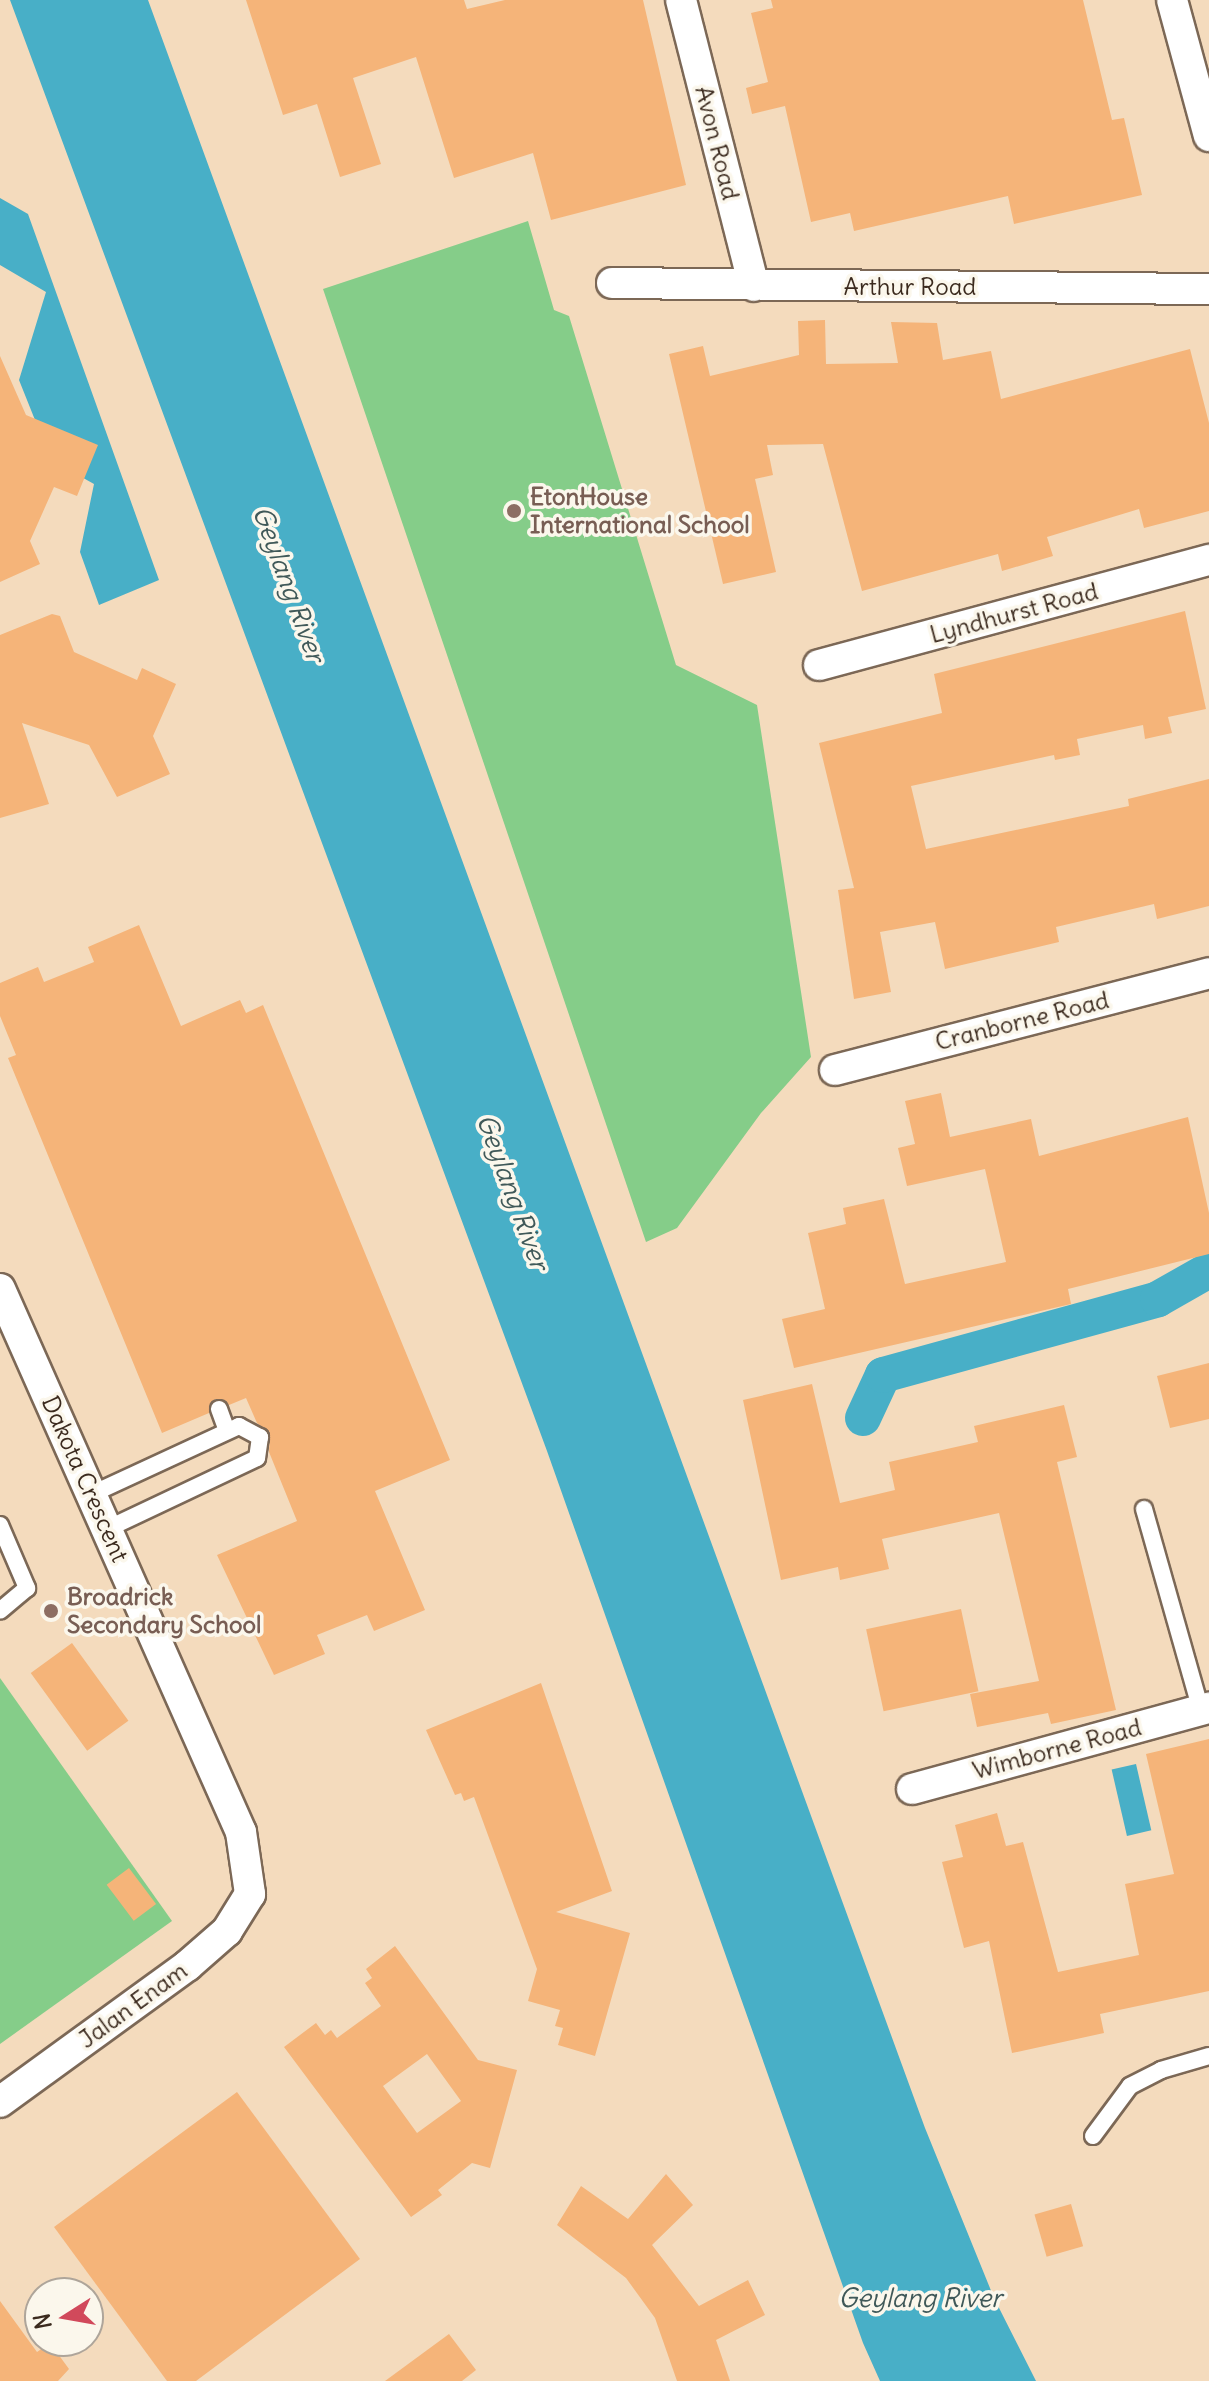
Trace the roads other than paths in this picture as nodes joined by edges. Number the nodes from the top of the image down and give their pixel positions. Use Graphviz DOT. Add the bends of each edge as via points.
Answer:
graph roads {
  1 [pos="681,0"];
  2 [pos="1172,0"];
  3 [pos="1209,136"];
  4 [pos="612,283"];
  5 [pos="754,286"];
  6 [pos="1209,289"];
  7 [pos="1209,560"];
  8 [pos="819,665"];
  9 [pos="1209,973"];
  10 [pos="835,1070"];
  11 [pos="0,1289"];
  12 [pos="219,1409"];
  13 [pos="227,1431"];
  14 [pos="92,1494"];
  15 [pos="1144,1509"];
  16 [pos="0,1525"];
  17 [pos="107,1529"];
  18 [pos="0,1611"];
  19 [pos="1205,1709"];
  20 [pos="912,1789"];
  21 [pos="250,1894"];
  22 [pos="1209,2056"];
  23 [pos="0,2102"];
  24 [pos="1093,2136"];
  1 -- 5 [label="street, Avon Road"];
  2 -- 3 [label="street"];
  4 -- 5 [label="street, Arthur Road"];
  5 -- 6 [label="street, Arthur Road"];
  7 -- 8 [label="street, Lyndhurst Road"];
  9 -- 10 [label="street, Cranborne Road"];
  11 -- 14 [label="street, Dakota Crescent"];
  12 -- 13 [label="lane"];
  13 -- 14 [label="lane"];
  13 -- 17 [label="lane" via="249,1428 260,1437 257,1458"];
  14 -- 17 [label="street, Dakota Crescent"];
  15 -- 19 [label="lane, Wimborne Road"];
  16 -- 18 [label="lane" via="27,1588"];
  17 -- 21 [label="street, Dakota Crescent" via="241,1832"];
  19 -- 20 [label="street, Wimborne Road"];
  21 -- 23 [label="street, Jalan Enam" via="227,1931 187,1966"];
  22 -- 24 [label="lane" via="1130,2086"];
}
